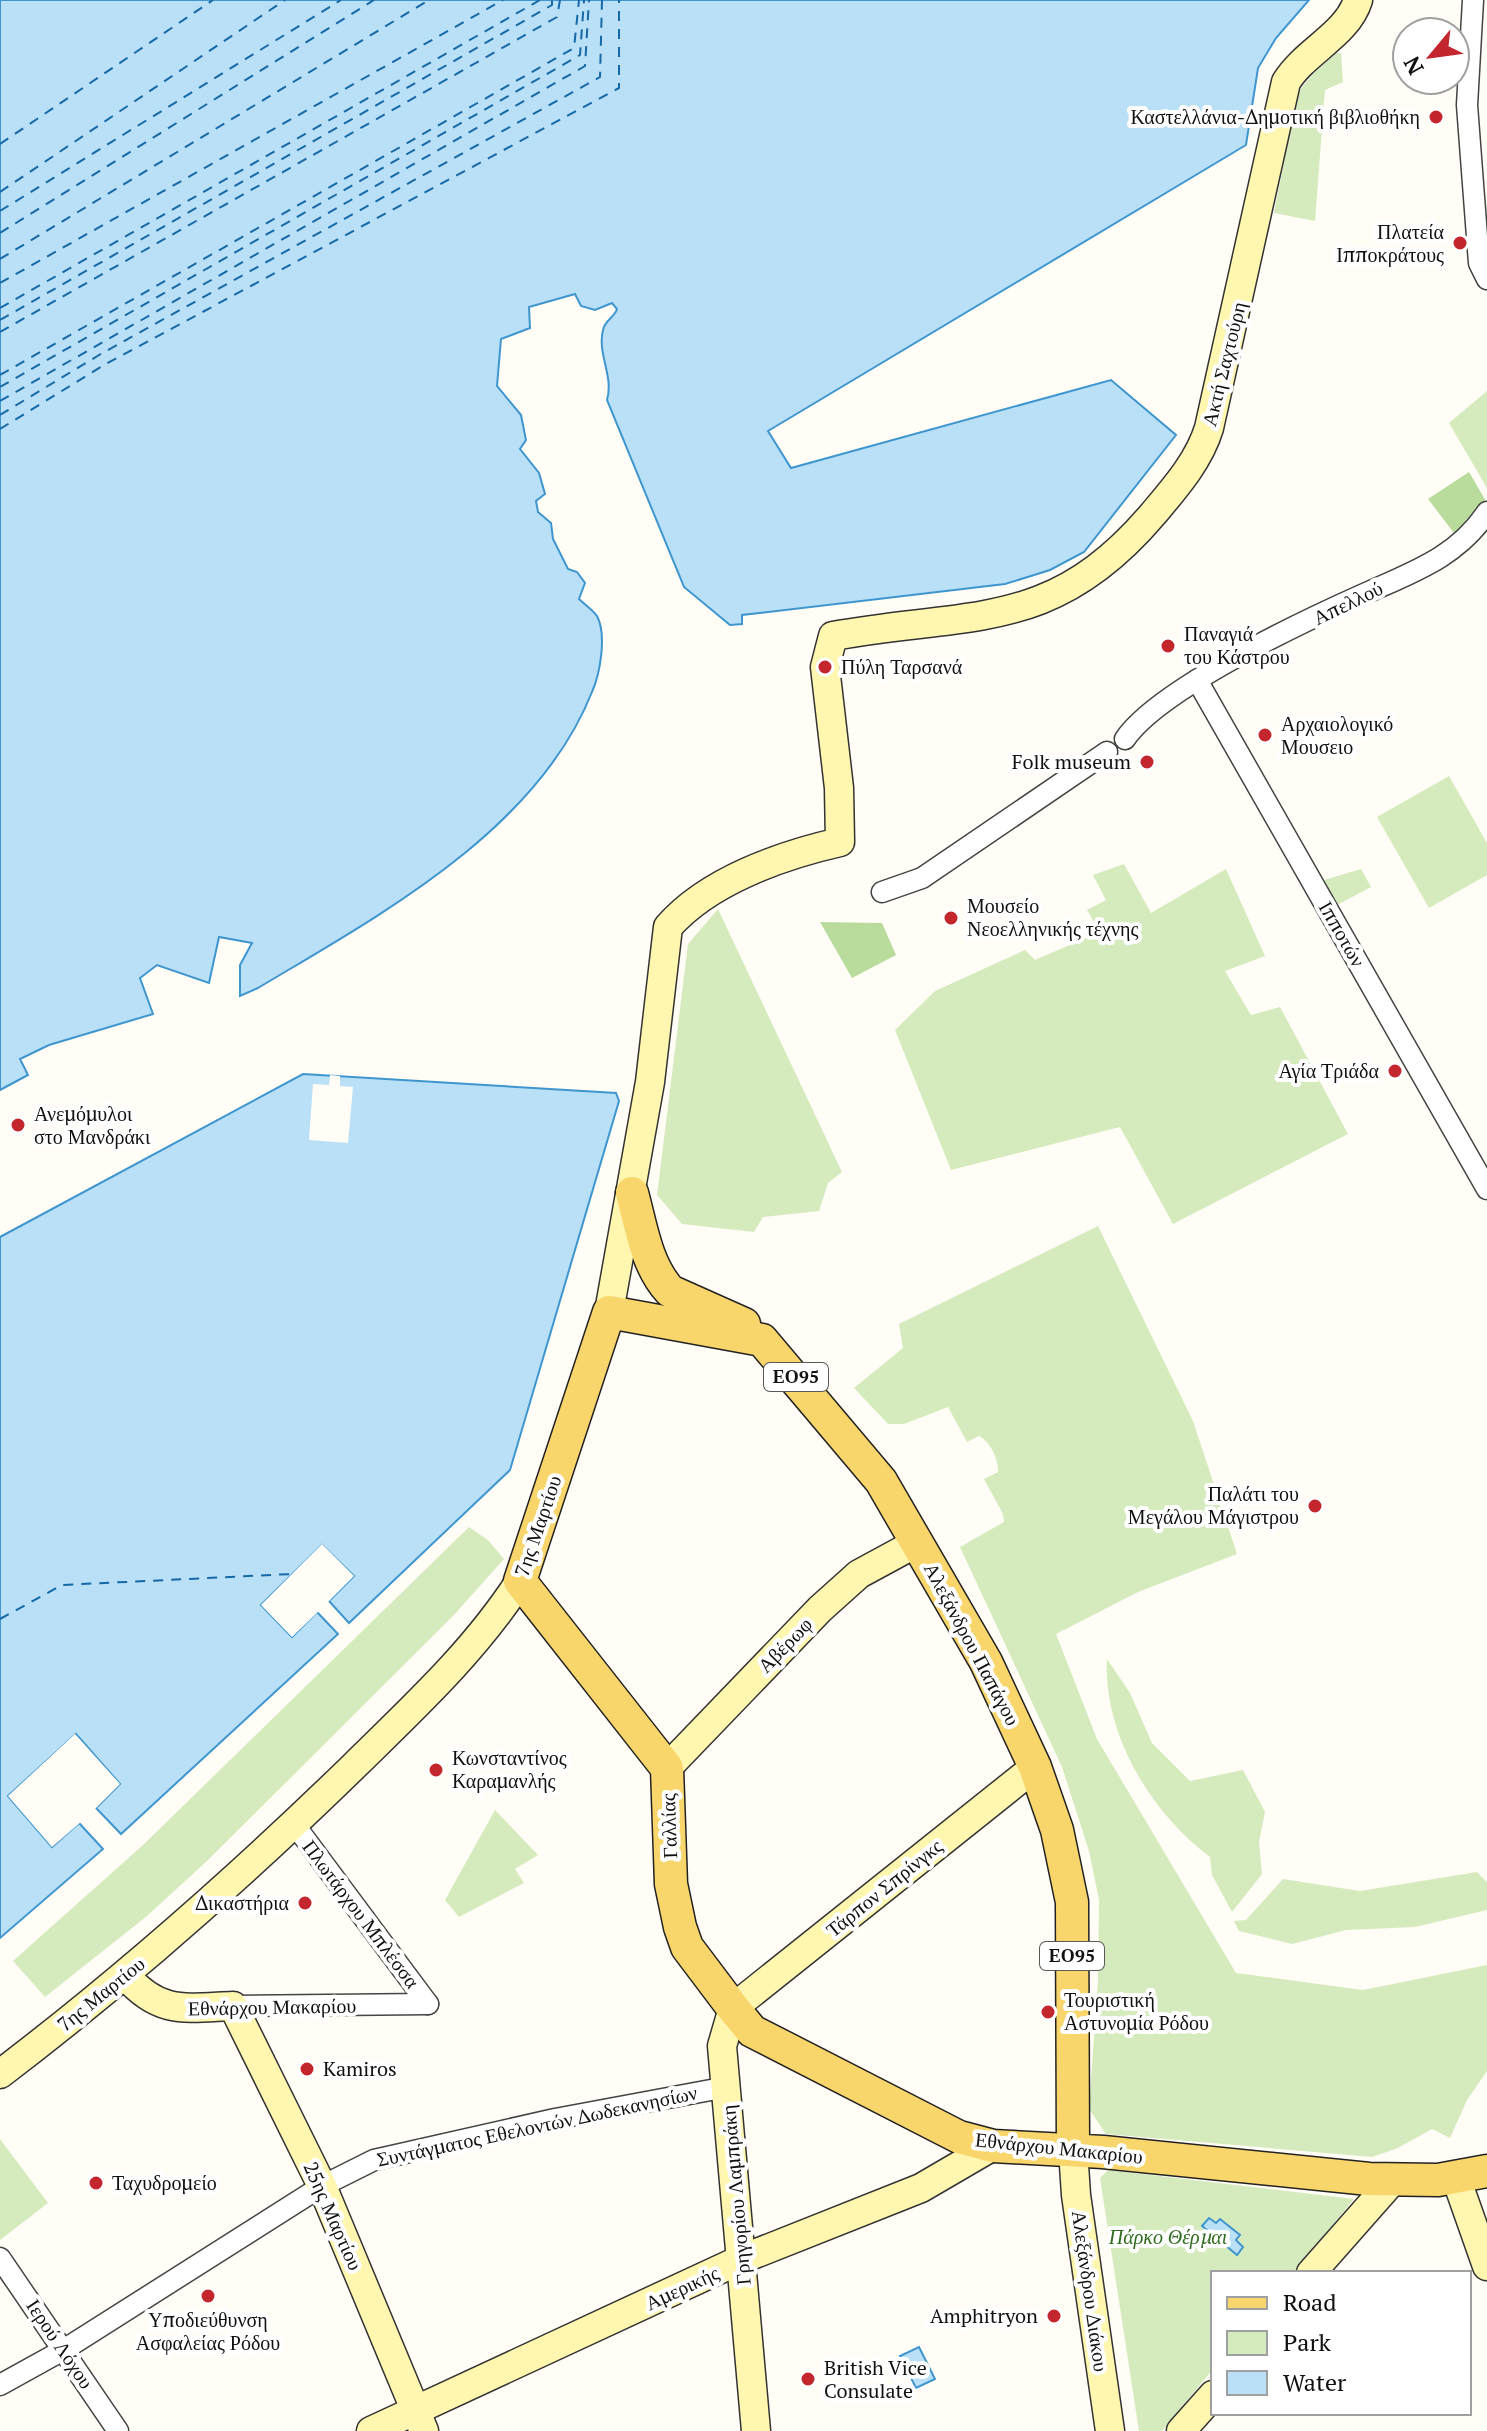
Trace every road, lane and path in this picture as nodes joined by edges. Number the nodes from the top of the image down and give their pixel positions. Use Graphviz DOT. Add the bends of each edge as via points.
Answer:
graph roads {
  1 [pos="1358,0"];
  2 [pos="1473,0"];
  3 [pos="1481,202"];
  4 [pos="1487,279"];
  5 [pos="1487,512"];
  6 [pos="826,654"];
  7 [pos="1197,680"];
  8 [pos="1125,739"];
  9 [pos="1107,752"];
  10 [pos="882,892"];
  11 [pos="1487,1189"];
  12 [pos="632,1193"];
  13 [pos="609,1312"];
  14 [pos="762,1340"];
  15 [pos="918,1542"];
  16 [pos="520,1581"];
  17 [pos="1035,1767"];
  18 [pos="667,1768"];
  19 [pos="294,1824"];
  20 [pos="126,1976"];
  21 [pos="428,2004"];
  22 [pos="233,2006"];
  23 [pos="733,2008"];
  24 [pos="0,2074"];
  25 [pos="727,2087"];
  26 [pos="1073,2094"];
  27 [pos="1000,2146"];
  28 [pos="1073,2150"];
  29 [pos="1487,2171"];
  30 [pos="1456,2178"];
  31 [pos="1407,2180"];
  32 [pos="322,2186"];
  33 [pos="0,2258"];
  34 [pos="742,2259"];
  35 [pos="1487,2266"];
  36 [pos="1313,2271"];
  37 [pos="65,2349"];
  38 [pos="0,2385"];
  39 [pos="1208,2402"];
  40 [pos="420,2421"];
  41 [pos="118,2431"];
  42 [pos="371,2431"];
  43 [pos="756,2431"];
  44 [pos="1110,2431"];
  45 [pos="1181,2431"];
  1 -- 6 [label="street, Ακτή Σαχτούρη" via="1347,21 1308,54 1286,82 1204,446 1167,497 1114,556 1048,600 1006,613 833,636"];
  2 -- 3 [label="street" via="1467,105"];
  3 -- 4 [label="street" via="1479,263"];
  5 -- 7 [label="street, Απελλού" via="1443,558"];
  6 -- 12 [label="street, 7ης Μαρτίου" via="840,842 779,857 685,908 668,927"];
  7 -- 8 [label="street, Απελλού" via="1136,723"];
  7 -- 11 [label="street, Ιπποτών"];
  9 -- 10 [label="street" via="922,878"];
  12 -- 13 [label="street, 7ης Μαρτίου"];
  12 -- 14 [label="main road, Αλεξάνδρου Παπάγου" via="661,1282 670,1291 743,1323"];
  13 -- 14 [label="main road, ΕΟ95"];
  13 -- 16 [label="main road, 7ης Μαρτίου"];
  14 -- 15 [label="main road, Αλεξάνδρου Παπάγου / ΕΟ95" via="881,1481"];
  15 -- 17 [label="main road, Αλεξάνδρου Παπάγου / ΕΟ95" via="986,1662"];
  15 -- 18 [label="street, Αβέρωφ" via="859,1574 820,1609"];
  16 -- 18 [label="main road, Γαλλίας"];
  16 -- 19 [label="street, 7ης Μαρτίου" via="498,1617 413,1710"];
  17 -- 23 [label="street, Τάρπον Σπρίνγκς"];
  17 -- 26 [label="main road, Αλεξάνδρου Παπάγου / ΕΟ95" via="1057,1830 1072,1902"];
  18 -- 23 [label="main road, Γαλλίας" via="671,1884 680,1927 687,1947"];
  19 -- 20 [label="street, 7ης Μαρτίου"];
  19 -- 21 [label="street, Πλωτάρχου Μπλέσσα"];
  20 -- 22 [label="street, Εθνάρχου Μακαρίου" via="143,1995 165,2006"];
  20 -- 24 [label="street, 7ης Μαρτίου"];
  21 -- 22 [label="street, Εθνάρχου Μακαρίου"];
  22 -- 32 [label="street, 25ης Μαρτίου"];
  23 -- 25 [label="street, Γρηγορίου Λαμπράκη" via="722,2046"];
  23 -- 27 [label="main road, Εθνάρχου Μακαρίου" via="752,2031 959,2137"];
  25 -- 32 [label="street, Συντάγματος Εθελοντών Δωδεκανησίων" via="374,2160"];
  25 -- 34 [label="street, Γρηγορίου Λαμπράκη"];
  26 -- 27 [label="main road" via="1040,2134"];
  26 -- 28 [label="main road, Αλεξάνδρου Παπάγου / ΕΟ95"];
  27 -- 28 [label="main road, Εθνάρχου Μακαρίου"];
  27 -- 34 [label="street, Αμερικής" via="921,2188"];
  28 -- 31 [label="main road, Εθνάρχου Μακαρίου"];
  28 -- 44 [label="street, Αλεξάνδρου Διάκου"];
  29 -- 30 [label="main road, Εθνάρχου Μακαρίου"];
  30 -- 31 [label="main road, Εθνάρχου Μακαρίου"];
  30 -- 35 [label="street"];
  31 -- 36 [label="street"];
  32 -- 37 [label="street, Συντάγματος Εθελοντών Δωδεκανησίων"];
  32 -- 40 [label="street, 25ης Μαρτίου"];
  33 -- 37 [label="street, Ιερού Λόχου"];
  34 -- 40 [label="street, Αμερικής"];
  34 -- 43 [label="street, Γρηγορίου Λαμπράκη"];
  37 -- 38 [label="street, Συντάγματος Εθελοντών Δωδεκανησίων"];
  37 -- 41 [label="street, Ιερού Λόχου"];
  39 -- 45 [label="street"];
  40 -- 42 [label="street, Αμερικής"];
}
